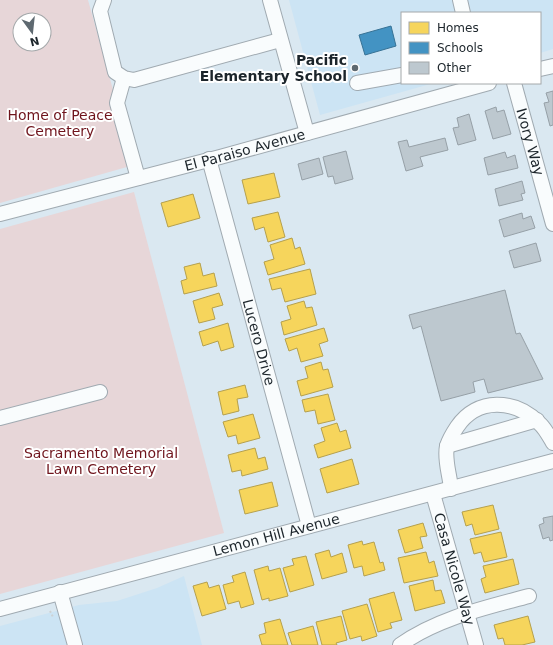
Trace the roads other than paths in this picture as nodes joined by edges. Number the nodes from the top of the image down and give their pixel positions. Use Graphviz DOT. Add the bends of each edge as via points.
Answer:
graph roads {
  1 [pos="104,0"];
  2 [pos="270,0"];
  3 [pos="460,0"];
  4 [pos="463,12"];
  5 [pos="280,40"];
  6 [pos="553,66"];
  7 [pos="541,69"];
  8 [pos="401,75"];
  9 [pos="124,78"];
  10 [pos="357,83"];
  11 [pos="485,84"];
  12 [pos="514,84"];
  13 [pos="306,133"];
  14 [pos="209,159"];
  15 [pos="138,178"];
  16 [pos="0,214"];
  17 [pos="553,224"];
  18 [pos="100,392"];
  19 [pos="0,418"];
  20 [pos="537,420"];
  21 [pos="553,443"];
  22 [pos="448,446"];
  23 [pos="553,461"];
  24 [pos="451,489"];
  25 [pos="433,494"];
  26 [pos="309,526"];
  27 [pos="60,592"];
  28 [pos="529,596"];
  29 [pos="0,609"];
  30 [pos="467,613"];
  31 [pos="75,645"];
  32 [pos="400,645"];
  33 [pos="476,645"];
  1 -- 9 [label="street" via="100,11 111,58 115,72"];
  2 -- 5 [label="street"];
  3 -- 4 [label="street"];
  5 -- 9 [label="street" via="134,80"];
  5 -- 13 [label="street"];
  6 -- 7 [label="street"];
  8 -- 10 [label="street"];
  9 -- 15 [label="street" via="117,102"];
  11 -- 13 [label="street, El Paraiso Avenue"];
  12 -- 17 [label="street, Ivory Way"];
  13 -- 14 [label="street, El Paraiso Avenue"];
  14 -- 15 [label="street, El Paraiso Avenue"];
  14 -- 26 [label="street, Lucero Drive"];
  15 -- 16 [label="street, El Paraiso Avenue"];
  18 -- 19 [label="street"];
  20 -- 21 [label="street"];
  20 -- 22 [label="street"];
  20 -- 22 [label="street" via="513,406 485,406 462,420"];
  22 -- 24 [label="street" via="447,464"];
  23 -- 24 [label="street, Lemon Hill Avenue"];
  24 -- 25 [label="street, Lemon Hill Avenue"];
  25 -- 26 [label="street, Lemon Hill Avenue"];
  25 -- 30 [label="street, Casa Nicole Way"];
  26 -- 27 [label="street, Lemon Hill Avenue"];
  27 -- 29 [label="street, Lemon Hill Avenue"];
  27 -- 31 [label="street"];
  28 -- 30 [label="street"];
  30 -- 32 [label="street" via="412,636"];
  30 -- 33 [label="street, Casa Nicole Way"];
}
